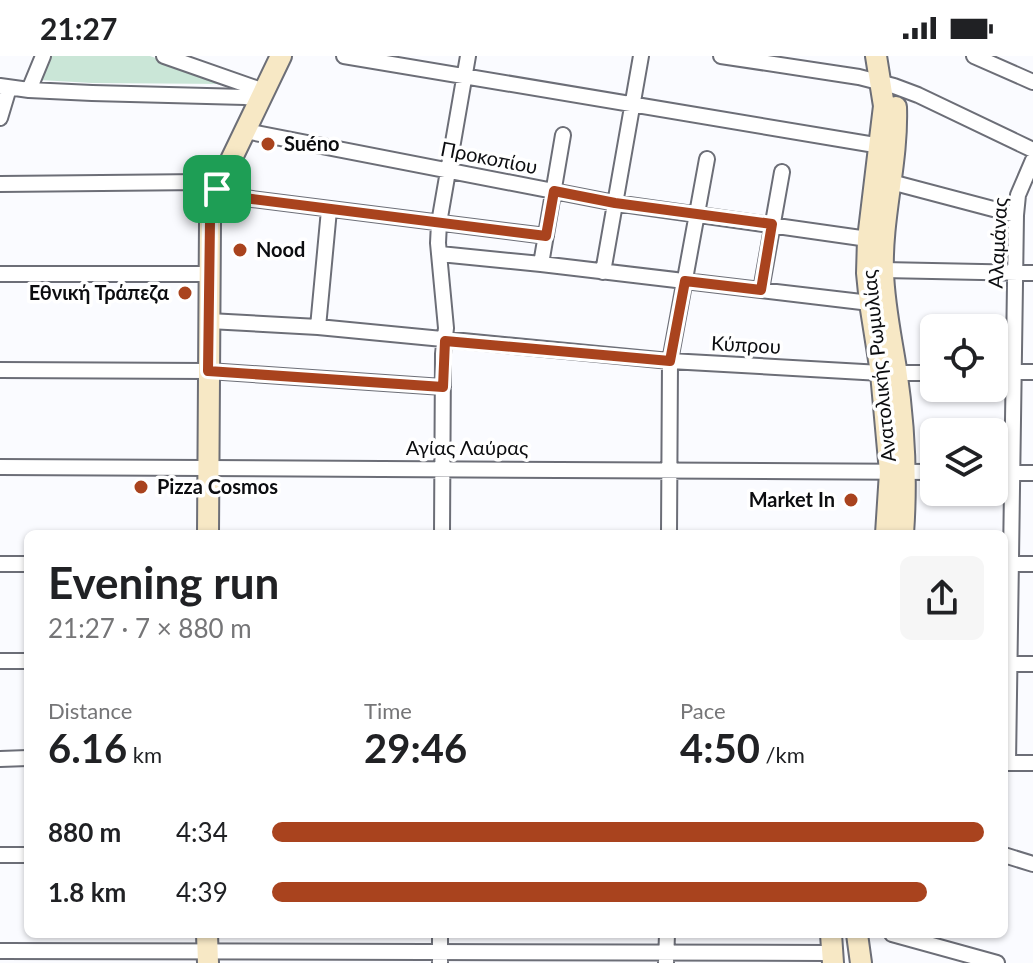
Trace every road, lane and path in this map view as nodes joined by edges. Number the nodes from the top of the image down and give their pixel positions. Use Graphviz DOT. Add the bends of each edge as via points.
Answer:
graph roads {
  1 [pos="43,56"];
  2 [pos="164,56"];
  3 [pos="281,56"];
  4 [pos="344,56"];
  5 [pos="468,56"];
  6 [pos="641,56"];
  7 [pos="721,56"];
  8 [pos="876,56"];
  9 [pos="888,56"];
  10 [pos="974,56"];
  11 [pos="464,76"];
  12 [pos="1033,82"];
  13 [pos="888,84"];
  14 [pos="4,87"];
  15 [pos="29,90"];
  16 [pos="262,95"];
  17 [pos="632,104"];
  18 [pos="0,118"];
  19 [pos="245,131"];
  20 [pos="563,135"];
  21 [pos="881,146"];
  22 [pos="1033,150"];
  23 [pos="707,159"];
  24 [pos="1033,160"];
  25 [pos="448,171"];
  26 [pos="782,172"];
  27 [pos="891,182"];
  28 [pos="0,184"];
  29 [pos="217,189"];
  30 [pos="554,191"];
  31 [pos="615,203"];
  32 [pos="329,210"];
  33 [pos="698,214"];
  34 [pos="1016,215"];
  35 [pos="439,223"];
  36 [pos="772,224"];
  37 [pos="546,236"];
  38 [pos="868,239"];
  39 [pos="440,254"];
  40 [pos="541,264"];
  41 [pos="883,270"];
  42 [pos="603,272"];
  43 [pos="1015,272"];
  44 [pos="1033,273"];
  45 [pos="0,274"];
  46 [pos="209,274"];
  47 [pos="685,281"];
  48 [pos="761,290"];
  49 [pos="870,303"];
  50 [pos="209,321"];
  51 [pos="318,327"];
  52 [pos="445,341"];
  53 [pos="670,361"];
  54 [pos="0,370"];
  55 [pos="208,371"];
  56 [pos="1008,372"];
  57 [pos="1015,372"];
  58 [pos="1033,372"];
  59 [pos="888,373"];
  60 [pos="920,373"];
  61 [pos="443,387"];
  62 [pos="0,467"];
  63 [pos="208,468"];
  64 [pos="442,468"];
  65 [pos="669,470"];
  66 [pos="898,472"];
  67 [pos="920,472"];
  68 [pos="1008,473"];
  69 [pos="1012,473"];
  70 [pos="1033,473"];
  71 [pos="208,530"];
  72 [pos="442,530"];
  73 [pos="669,530"];
  74 [pos="887,530"];
  75 [pos="903,530"];
  76 [pos="0,564"];
  77 [pos="24,564"];
  78 [pos="1008,564"];
  79 [pos="1033,564"];
  80 [pos="0,661"];
  81 [pos="24,661"];
  82 [pos="1008,664"];
  83 [pos="1033,664"];
  84 [pos="24,758"];
  85 [pos="0,759"];
  86 [pos="1008,763"];
  87 [pos="1033,763"];
  88 [pos="0,855"];
  89 [pos="24,855"];
  90 [pos="1008,856"];
  91 [pos="1033,864"];
  92 [pos="667,938"];
  93 [pos="858,938"];
  94 [pos="906,938"];
  95 [pos="207,950"];
  96 [pos="832,950"];
  97 [pos="0,951"];
  98 [pos="440,958"];
  99 [pos="666,958"];
  100 [pos="861,963"];
  101 [pos="997,963"];
  1 -- 15 [label="street"];
  2 -- 16 [label="street"];
  3 -- 16 [label="main road"];
  4 -- 11 [label="street"];
  5 -- 11 [label="street"];
  6 -- 17 [label="street"];
  7 -- 13 [label="street"];
  8 -- 13 [label="main road, Ανατολικής Ρωμυλίας"];
  9 -- 13 [label="main road, Ανατολικής Ρωμυλίας"];
  10 -- 12 [label="street"];
  11 -- 17 [label="street"];
  11 -- 25 [label="street"];
  13 -- 21 [label="main road, Ανατολικής Ρωμυλίας"];
  13 -- 22 [label="street"];
  13 -- 27 [label="main road, Ανατολικής Ρωμυλίας" via="897,124"];
  14 -- 15 [label="street"];
  14 -- 18 [label="street"];
  15 -- 16 [label="street"];
  16 -- 19 [label="main road"];
  17 -- 21 [label="street"];
  17 -- 31 [label="street"];
  19 -- 25 [label="street, Προκοπίου"];
  19 -- 29 [label="main road"];
  20 -- 30 [label="street"];
  21 -- 38 [label="main road, Ανατολικής Ρωμυλίας"];
  23 -- 33 [label="street"];
  24 -- 34 [label="street, Αλαμάνας"];
  25 -- 30 [label="street, Προκοπίου"];
  25 -- 35 [label="street"];
  26 -- 36 [label="street"];
  27 -- 34 [label="street"];
  27 -- 41 [label="main road, Ανατολικής Ρωμυλίας"];
  28 -- 29 [label="street" via="189,181"];
  29 -- 32 [label="street" via="230,196"];
  29 -- 46 [label="main road"];
  30 -- 31 [label="street, Προκοπίου"];
  30 -- 37 [label="street"];
  31 -- 33 [label="street, Προκοπίου"];
  31 -- 42 [label="street"];
  32 -- 35 [label="street"];
  32 -- 51 [label="street"];
  33 -- 36 [label="street, Προκοπίου"];
  33 -- 47 [label="street"];
  34 -- 43 [label="street, Αλαμάνας"];
  35 -- 37 [label="street"];
  35 -- 39 [label="street"];
  36 -- 38 [label="street, Προκοπίου"];
  36 -- 48 [label="street"];
  37 -- 40 [label="street"];
  38 -- 49 [label="main road, Ανατολικής Ρωμυλίας"];
  39 -- 40 [label="street"];
  39 -- 52 [label="street"];
  40 -- 42 [label="street"];
  41 -- 43 [label="street"];
  41 -- 59 [label="main road, Ανατολικής Ρωμυλίας"];
  42 -- 47 [label="street"];
  43 -- 44 [label="street"];
  43 -- 57 [label="street, Αλαμάνας"];
  45 -- 46 [label="street"];
  46 -- 50 [label="main road"];
  47 -- 48 [label="street"];
  47 -- 53 [label="street"];
  48 -- 49 [label="street"];
  49 -- 59 [label="main road, Ανατολικής Ρωμυλίας"];
  50 -- 51 [label="street, Κύπρου"];
  50 -- 55 [label="main road"];
  51 -- 52 [label="street, Κύπρου"];
  52 -- 53 [label="street, Κύπρου"];
  52 -- 61 [label="street"];
  53 -- 59 [label="street, Κύπρου"];
  53 -- 65 [label="street"];
  54 -- 55 [label="street"];
  55 -- 61 [label="street"];
  55 -- 63 [label="main road"];
  56 -- 57 [label="street"];
  57 -- 58 [label="street"];
  57 -- 69 [label="street, Αλαμάνας"];
  59 -- 60 [label="street, Κύπρου"];
  59 -- 66 [label="main road, Ανατολικής Ρωμυλίας"];
  61 -- 64 [label="street"];
  62 -- 63 [label="street, Αγίας Λαύρας"];
  63 -- 64 [label="street, Αγίας Λαύρας"];
  63 -- 71 [label="main road"];
  64 -- 65 [label="street, Αγίας Λαύρας"];
  64 -- 72 [label="street"];
  65 -- 66 [label="street, Αγίας Λαύρας"];
  65 -- 73 [label="street"];
  66 -- 67 [label="street, Αγίας Λαύρας"];
  66 -- 74 [label="main road, Ανατολικής Ρωμυλίας"];
  66 -- 75 [label="main road, Ανατολικής Ρωμυλίας"];
  68 -- 69 [label="street"];
  69 -- 70 [label="street"];
  69 -- 78 [label="street, Αλαμάνας"];
  76 -- 77 [label="street"];
  78 -- 79 [label="street"];
  80 -- 81 [label="street"];
  82 -- 83 [label="street"];
  84 -- 85 [label="street"];
  86 -- 87 [label="street"];
  88 -- 89 [label="street"];
  90 -- 91 [label="street"];
  92 -- 99 [label="street"];
  93 -- 100 [label="main road"];
  94 -- 101 [label="street"];
  95 -- 97 [label="street"];
  95 -- 98 [label="street"];
  96 -- 99 [label="street"];
  98 -- 99 [label="street"];
}
